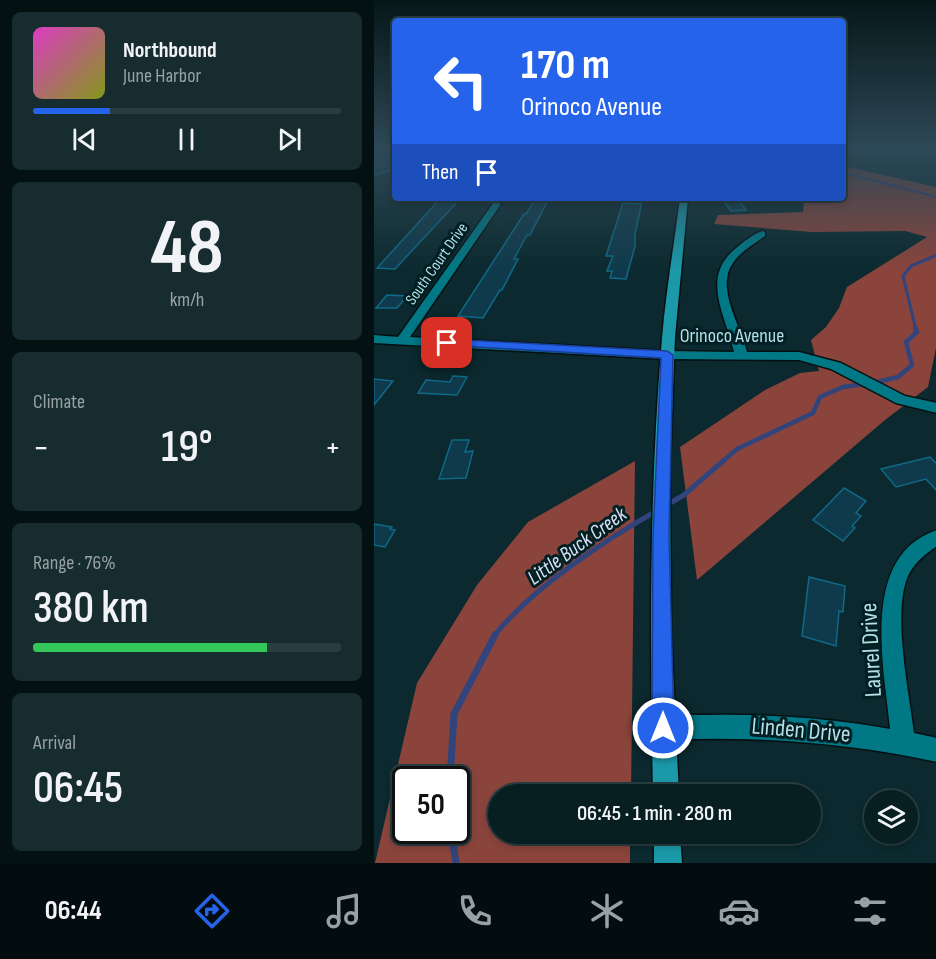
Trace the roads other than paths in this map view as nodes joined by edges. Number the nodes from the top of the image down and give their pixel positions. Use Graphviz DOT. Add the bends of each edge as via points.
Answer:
graph roads {
  1 [pos="684,201"];
  2 [pos="497,204"];
  3 [pos="762,234"];
  4 [pos="374,339"];
  5 [pos="402,340"];
  6 [pos="667,355"];
  7 [pos="742,355"];
  8 [pos="936,408"];
  9 [pos="936,537"];
  10 [pos="663,728"];
  11 [pos="903,742"];
  12 [pos="936,750"];
  13 [pos="666,784"];
  14 [pos="667,844"];
  15 [pos="668,863"];
  1 -- 6 [label="main road"];
  2 -- 5 [label="street, South Court Drive"];
  3 -- 7 [label="street" via="724,269 724,297"];
  4 -- 5 [label="street, Orinoco Avenue"];
  5 -- 6 [label="street, Orinoco Avenue"];
  6 -- 7 [label="street, Orinoco Avenue"];
  6 -- 10 [label="main road" via="661,536"];
  7 -- 8 [label="street, Orinoco Avenue" via="799,356 836,366 886,393"];
  9 -- 11 [label="street, Laurel Drive" via="902,567 892,599 890,619"];
  10 -- 11 [label="street, Linden Drive" via="782,726"];
  10 -- 13 [label="main road"];
  11 -- 12 [label="street, Linden Drive"];
  14 -- 15 [label="main road"];
}
